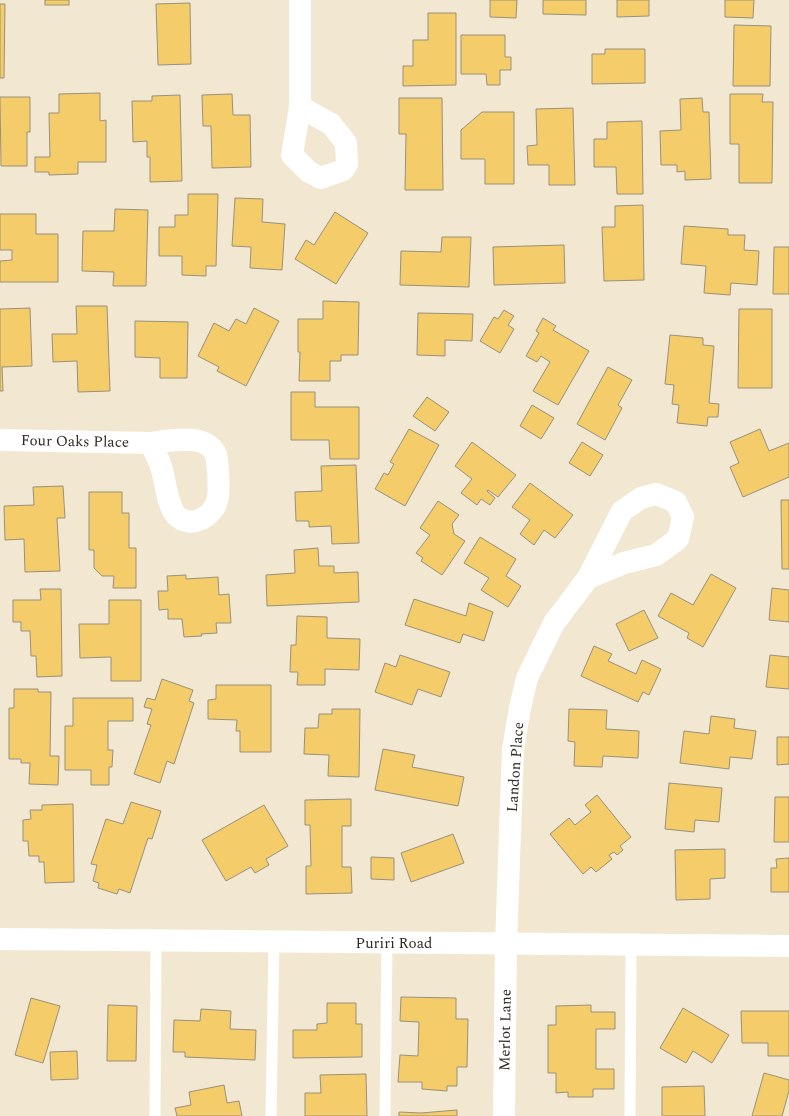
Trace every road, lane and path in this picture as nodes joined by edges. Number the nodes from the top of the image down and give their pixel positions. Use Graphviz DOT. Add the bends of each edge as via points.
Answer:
graph roads {
  1 [pos="300,0"];
  2 [pos="300,107"];
  3 [pos="0,440"];
  4 [pos="150,443"];
  5 [pos="588,578"];
  6 [pos="0,939"];
  7 [pos="156,941"];
  8 [pos="274,942"];
  9 [pos="387,943"];
  10 [pos="506,944"];
  11 [pos="631,945"];
  12 [pos="789,946"];
  13 [pos="155,1116"];
  14 [pos="271,1116"];
  15 [pos="385,1116"];
  16 [pos="504,1116"];
  17 [pos="630,1116"];
  1 -- 2 [label="street"];
  3 -- 4 [label="street, Four Oaks Place"];
  5 -- 10 [label="street, Landon Place" via="554,623 527,678 520,708 513,749"];
  6 -- 7 [label="street, Puriri Road"];
  7 -- 8 [label="street, Puriri Road"];
  7 -- 13 [label="lane"];
  8 -- 9 [label="street, Puriri Road"];
  8 -- 14 [label="lane"];
  9 -- 10 [label="street, Puriri Road"];
  9 -- 15 [label="lane"];
  10 -- 11 [label="street, Puriri Road"];
  10 -- 16 [label="street, Merlot Lane"];
  11 -- 12 [label="street, Puriri Road"];
  11 -- 17 [label="lane"];
}
